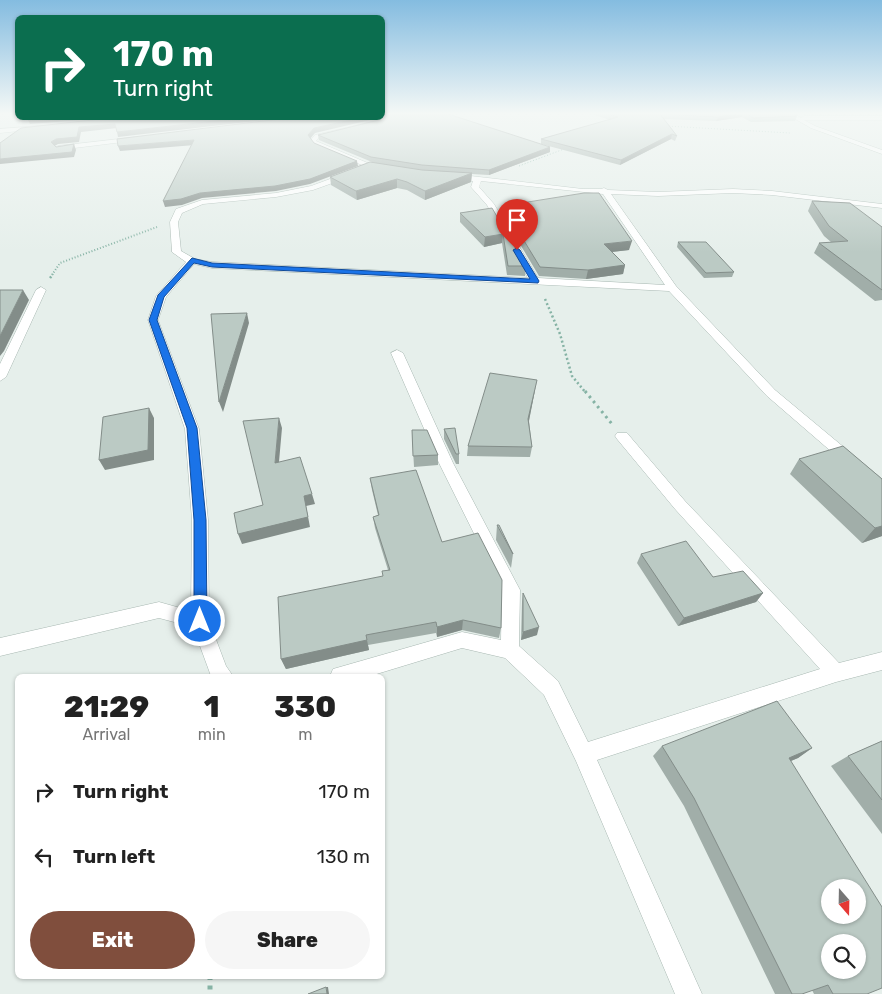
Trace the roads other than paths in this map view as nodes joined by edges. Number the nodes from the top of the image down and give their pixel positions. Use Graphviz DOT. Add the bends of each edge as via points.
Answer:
graph roads {
  1 [pos="353,159"];
  2 [pos="369,166"];
  3 [pos="395,170"];
  4 [pos="440,175"];
  5 [pos="478,178"];
  6 [pos="604,190"];
  7 [pos="882,206"];
  8 [pos="192,260"];
  9 [pos="535,281"];
  10 [pos="672,288"];
  11 [pos="41,290"];
  12 [pos="397,353"];
  13 [pos="0,377"];
  14 [pos="622,436"];
  15 [pos="882,487"];
  16 [pos="200,621"];
  17 [pos="0,647"];
  18 [pos="510,650"];
  19 [pos="882,661"];
  20 [pos="836,673"];
  21 [pos="222,674"];
  22 [pos="347,674"];
  23 [pos="583,754"];
  24 [pos="689,994"];
  1 -- 2 [label="street"];
  2 -- 3 [label="street"];
  2 -- 8 [label="street" via="313,188 202,202 179,211 174,222 177,252"];
  4 -- 5 [label="street"];
  5 -- 6 [label="street" via="583,191"];
  5 -- 9 [label="street" via="475,187 490,204"];
  6 -- 7 [label="street" via="658,194 743,191"];
  6 -- 10 [label="street"];
  8 -- 9 [label="street" via="212,265"];
  8 -- 16 [label="street" via="161,296 153,320 192,428 200,520"];
  9 -- 10 [label="street"];
  10 -- 15 [label="street" via="771,393"];
  11 -- 13 [label="street"];
  12 -- 18 [label="street" via="446,463 510,590"];
  14 -- 20 [label="street" via="680,505"];
  16 -- 17 [label="street" via="159,610"];
  16 -- 21 [label="street"];
  18 -- 22 [label="street" via="462,640"];
  18 -- 23 [label="street" via="551,688"];
  19 -- 20 [label="street"];
  20 -- 23 [label="street"];
  23 -- 24 [label="street"];
}
